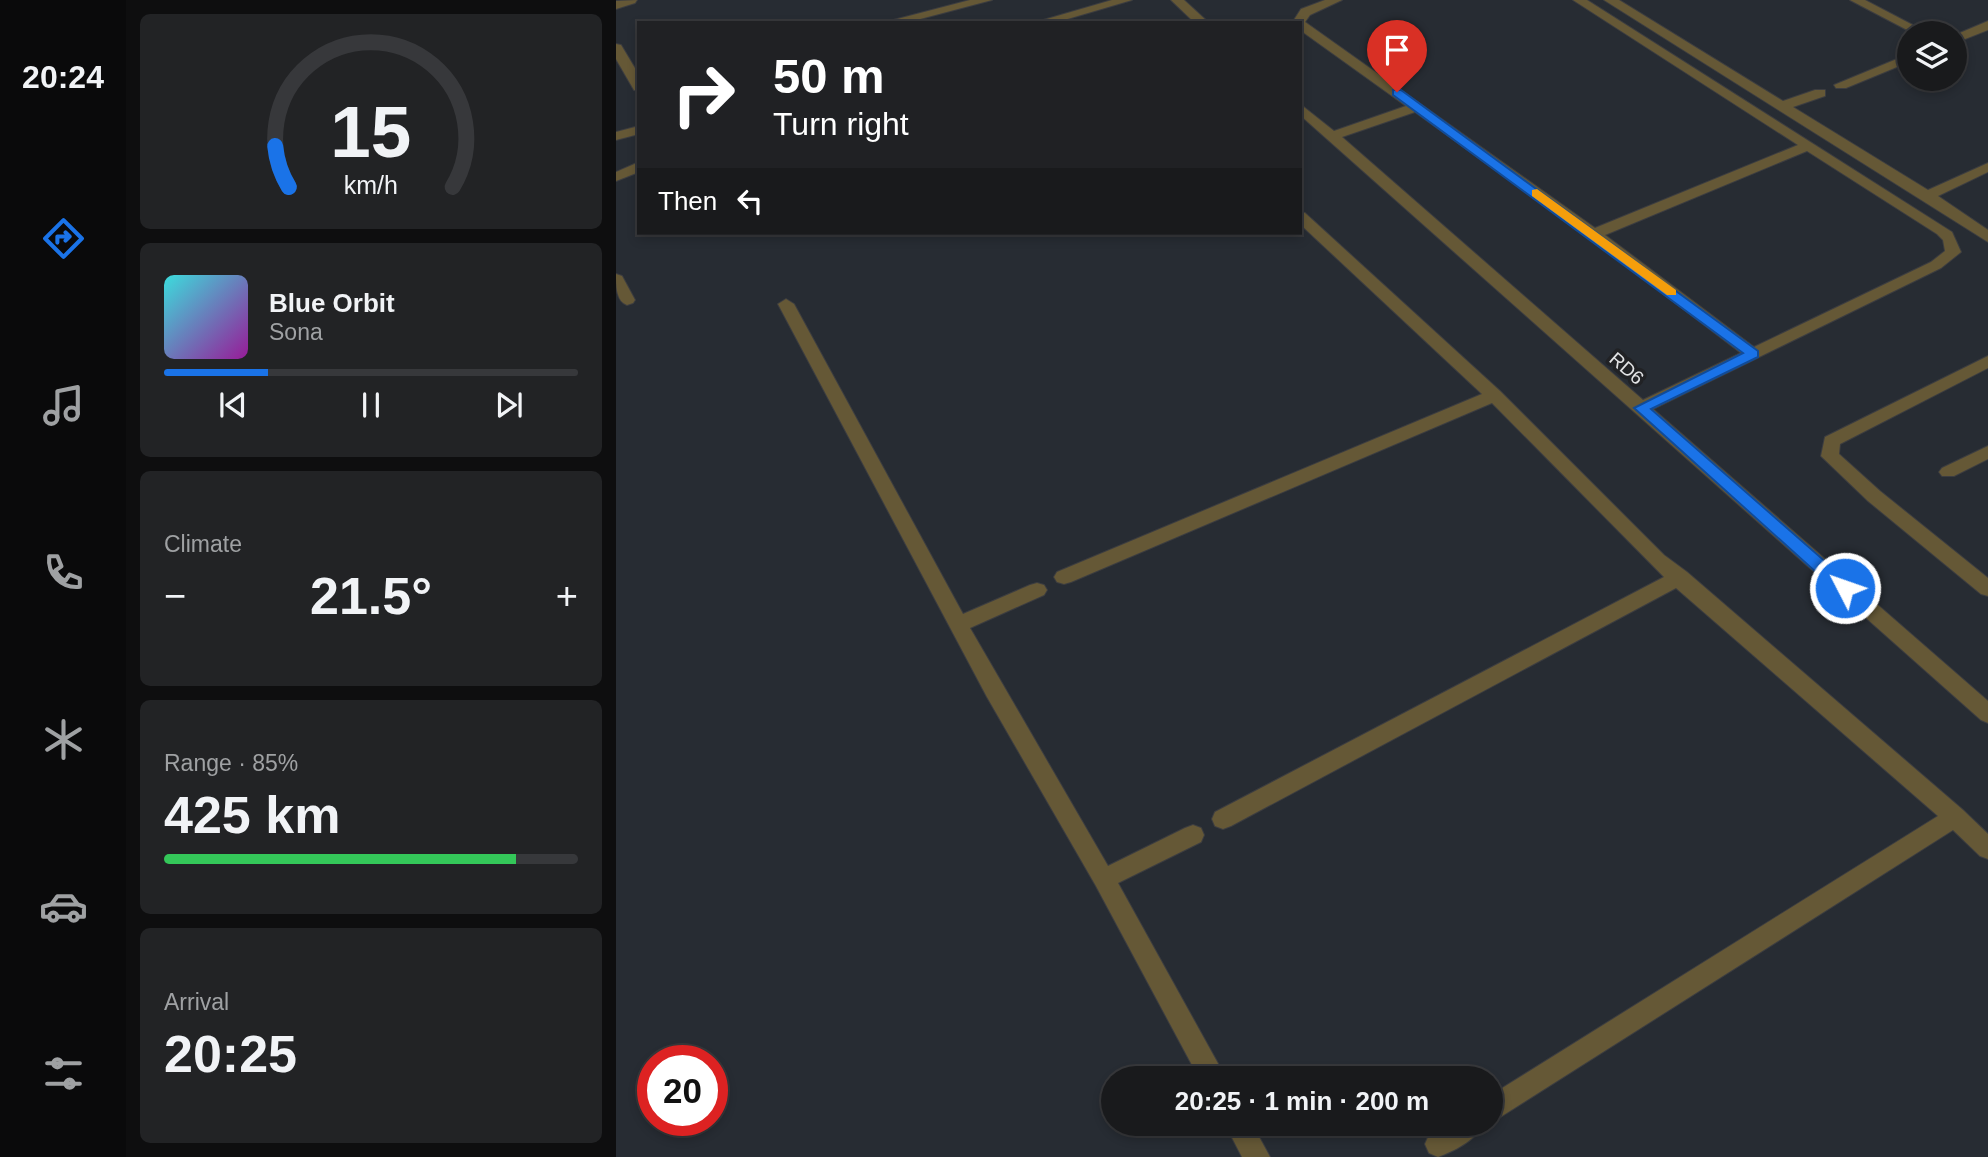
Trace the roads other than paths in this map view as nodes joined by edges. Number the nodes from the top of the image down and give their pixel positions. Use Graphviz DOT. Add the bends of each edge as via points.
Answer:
graph roads {
  1 [pos="631,0"];
  2 [pos="986,0"];
  3 [pos="1126,0"];
  4 [pos="1177,0"];
  5 [pos="1336,0"];
  6 [pos="1579,0"];
  7 [pos="1610,0"];
  8 [pos="1856,0"];
  9 [pos="616,5"];
  10 [pos="897,21"];
  11 [pos="1047,21"];
  12 [pos="1201,21"];
  13 [pos="1300,21"];
  14 [pos="1898,21"];
  15 [pos="1302,26"];
  16 [pos="1988,26"];
  17 [pos="1967,34"];
  18 [pos="616,48"];
  19 [pos="1897,63"];
  20 [pos="637,84"];
  21 [pos="1841,85"];
  22 [pos="1820,93"];
  23 [pos="1783,106"];
  24 [pos="1417,107"];
  25 [pos="1302,110"];
  26 [pos="637,131"];
  27 [pos="616,136"];
  28 [pos="1332,136"];
  29 [pos="1808,146"];
  30 [pos="637,167"];
  31 [pos="1988,167"];
  32 [pos="616,177"];
  33 [pos="1927,196"];
  34 [pos="1302,217"];
  35 [pos="1594,234"];
  36 [pos="1988,237"];
  37 [pos="616,279"];
  38 [pos="627,300"];
  39 [pos="786,304"];
  40 [pos="1753,354"];
  41 [pos="1988,361"];
  42 [pos="1494,395"];
  43 [pos="1641,408"];
  44 [pos="1988,452"];
  45 [pos="1948,472"];
  46 [pos="1064,577"];
  47 [pos="1680,577"];
  48 [pos="1988,589"];
  49 [pos="1037,590"];
  50 [pos="958,625"];
  51 [pos="1988,714"];
  52 [pos="1955,817"];
  53 [pos="1223,819"];
  54 [pos="1193,835"];
  55 [pos="1988,849"];
  56 [pos="1104,879"];
  57 [pos="1206,1066"];
  58 [pos="1503,1102"];
  59 [pos="1245,1136"];
  60 [pos="1450,1136"];
  61 [pos="1437,1144"];
  62 [pos="1257,1157"];
  1 -- 9 [label="lane"];
  2 -- 10 [label="lane"];
  3 -- 11 [label="lane"];
  4 -- 12 [label="lane"];
  5 -- 13 [label="lane" via="1305,12"];
  6 -- 29 [label="lane"];
  7 -- 23 [label="lane"];
  8 -- 14 [label="lane"];
  15 -- 24 [label="lane"];
  16 -- 17 [label="lane"];
  18 -- 20 [label="lane"];
  19 -- 21 [label="lane"];
  22 -- 23 [label="lane"];
  23 -- 33 [label="lane"];
  24 -- 28 [label="lane"];
  24 -- 35 [label="lane"];
  25 -- 28 [label="lane, RD6"];
  26 -- 27 [label="lane"];
  28 -- 43 [label="lane, RD6"];
  29 -- 35 [label="lane"];
  29 -- 40 [label="lane" via="1942,231 1950,237 1953,252 1936,265"];
  30 -- 32 [label="lane"];
  31 -- 33 [label="lane"];
  33 -- 36 [label="lane"];
  34 -- 42 [label="lane"];
  35 -- 40 [label="lane"];
  37 -- 38 [label="lane"];
  39 -- 50 [label="lane"];
  40 -- 43 [label="lane"];
  41 -- 48 [label="lane" via="1831,441 1830,456"];
  42 -- 46 [label="lane"];
  42 -- 47 [label="lane" via="1657,560"];
  43 -- 51 [label="lane, RD6"];
  44 -- 45 [label="lane"];
  47 -- 52 [label="lane"];
  47 -- 53 [label="lane"];
  49 -- 50 [label="lane"];
  50 -- 56 [label="lane"];
  52 -- 55 [label="lane"];
  52 -- 58 [label="lane"];
  54 -- 56 [label="lane"];
  56 -- 57 [label="lane"];
  59 -- 62 [label="lane"];
  60 -- 61 [label="lane"];
}
